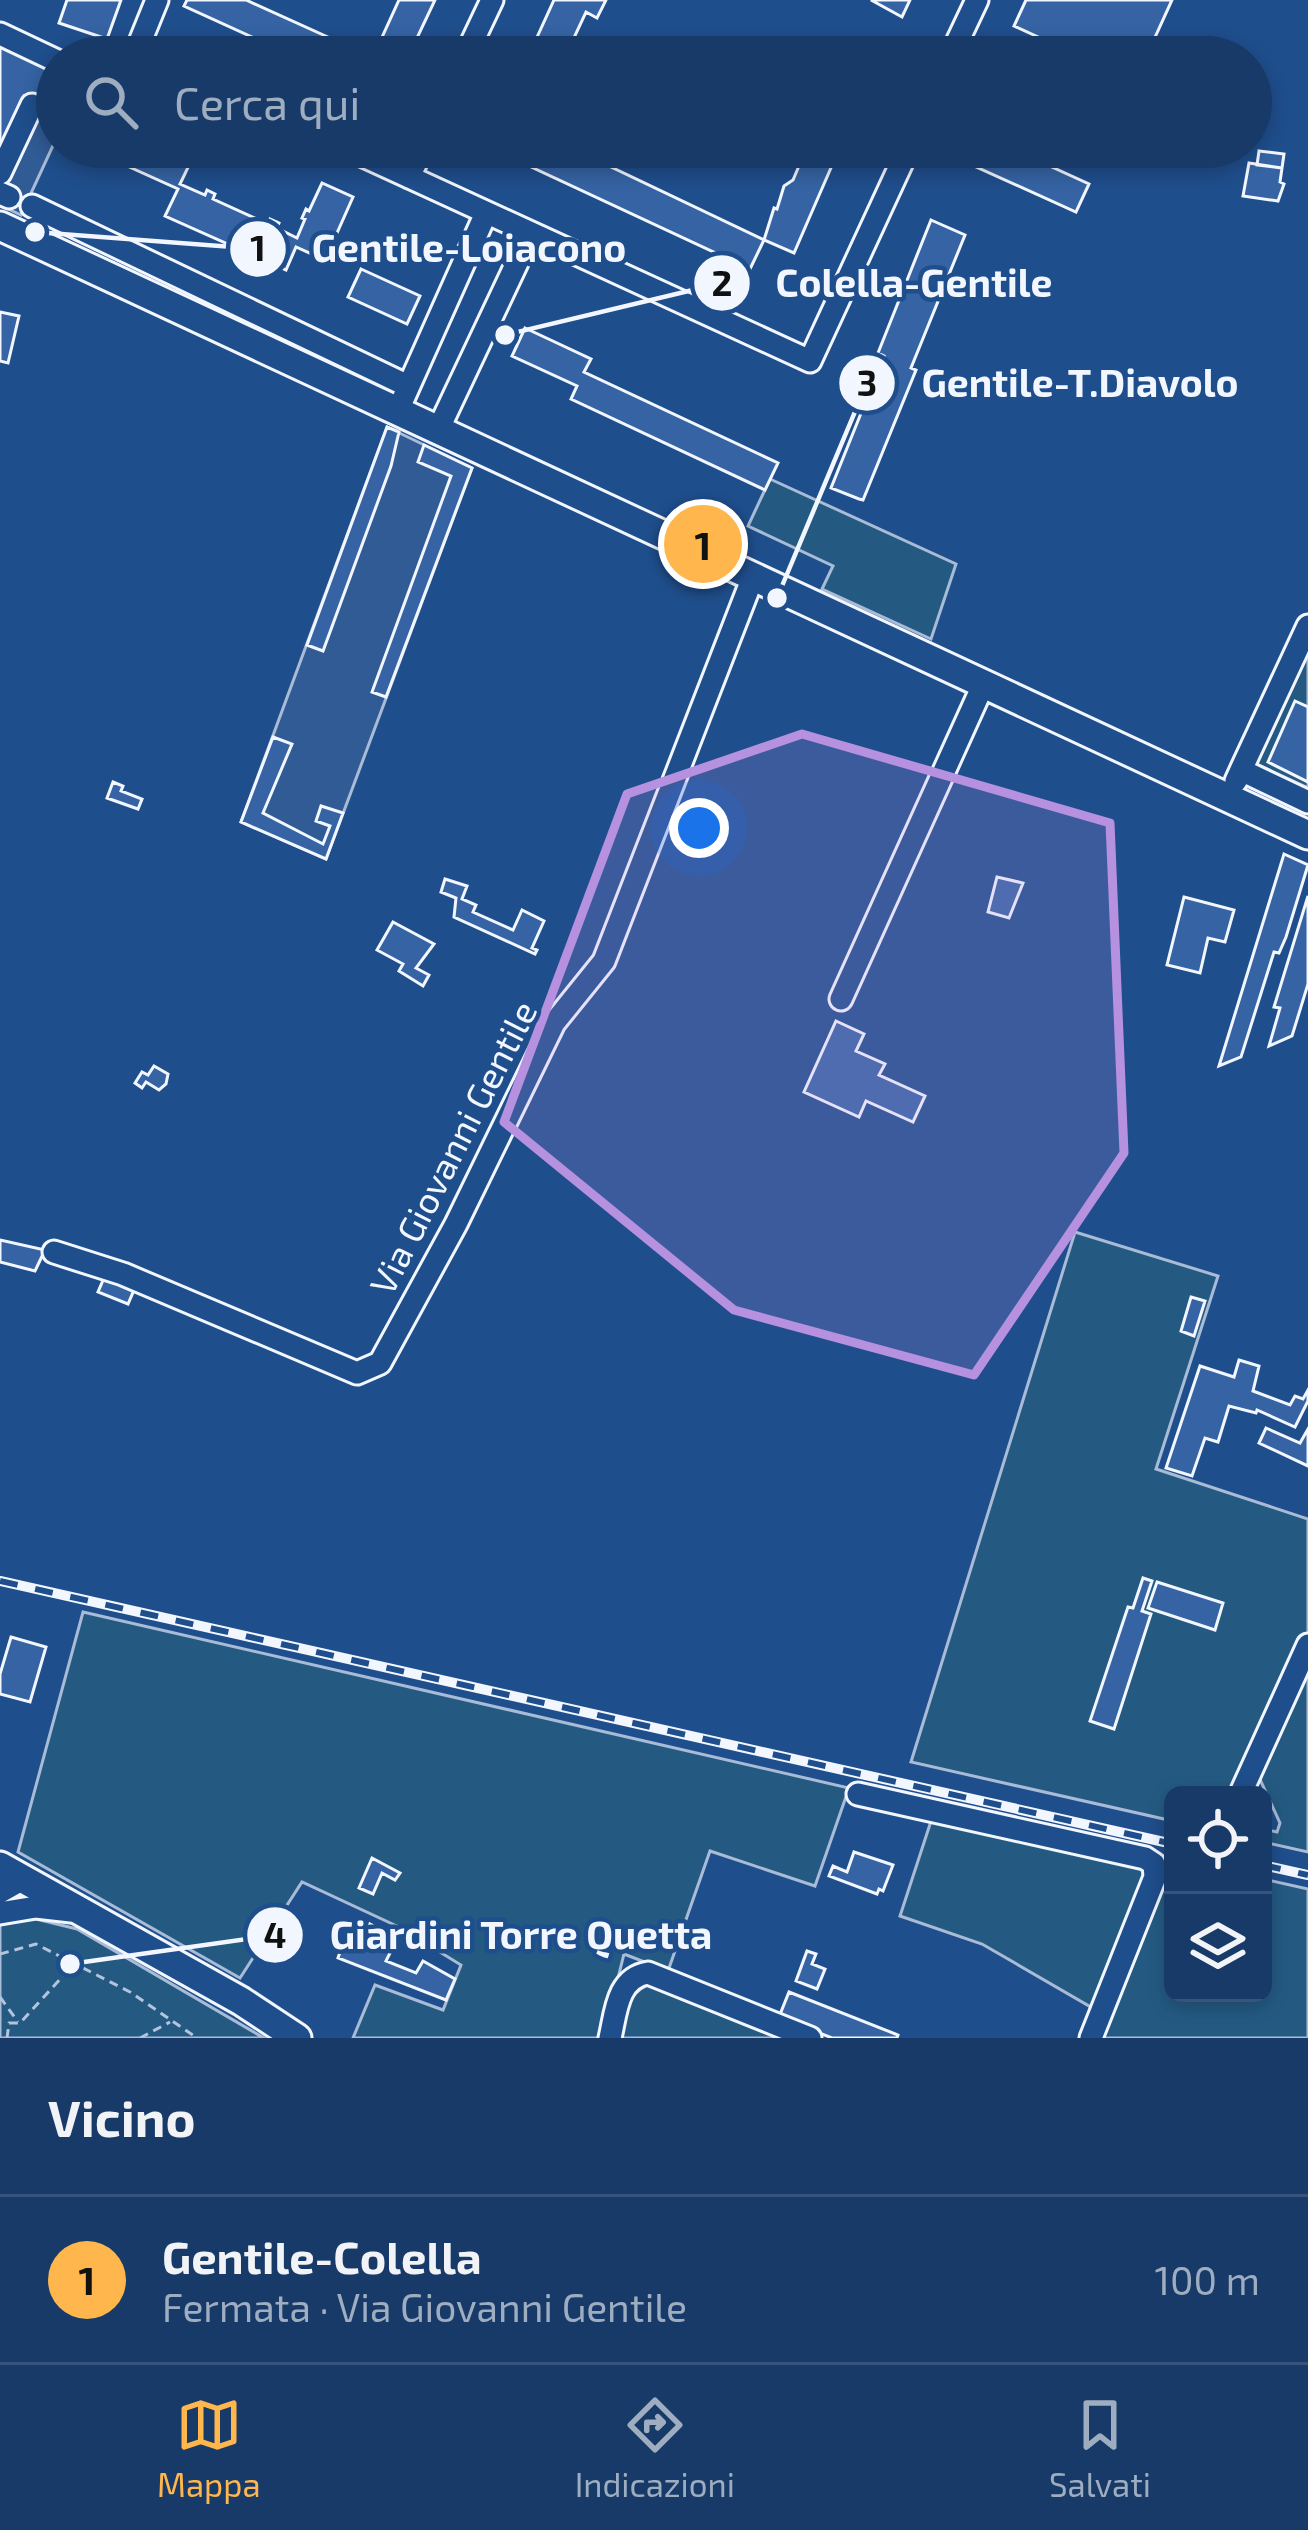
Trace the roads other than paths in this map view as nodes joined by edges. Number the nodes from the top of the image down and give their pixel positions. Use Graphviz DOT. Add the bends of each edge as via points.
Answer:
graph roads {
  1 [pos="157,0"];
  2 [pos="492,0"];
  3 [pos="977,0"];
  4 [pos="0,34"];
  5 [pos="142,36"];
  6 [pos="475,36"];
  7 [pos="960,36"];
  8 [pos="36,51"];
  9 [pos="32,105"];
  10 [pos="390,168"];
  11 [pos="413,168"];
  12 [pos="899,168"];
  13 [pos="0,173"];
  14 [pos="409,177"];
  15 [pos="46,208"];
  16 [pos="486,213"];
  17 [pos="0,226"];
  18 [pos="85,231"];
  19 [pos="531,233"];
  20 [pos="72,260"];
  21 [pos="279,316"];
  22 [pos="267,351"];
  23 [pos="403,398"];
  24 [pos="437,430"];
  25 [pos="753,577"];
  26 [pos="1308,626"];
  27 [pos="984,683"];
  28 [pos="1240,770"];
  29 [pos="1228,798"];
  30 [pos="1308,802"];
  31 [pos="1308,835"];
  32 [pos="841,1000"];
  33 [pos="54,1252"];
  34 [pos="1308,1645"];
  35 [pos="1244,1786"];
  36 [pos="858,1794"];
  37 [pos="13,1880"];
  38 [pos="0,1912"];
  39 [pos="94,1918"];
  40 [pos="297,2038"];
  41 [pos="610,2038"];
  42 [pos="810,2038"];
  43 [pos="1091,2038"];
  1 -- 5 [label="street"];
  2 -- 6 [label="street"];
  3 -- 7 [label="street"];
  4 -- 8 [label="street"];
  9 -- 13 [label="street"];
  10 -- 14 [label="street"];
  11 -- 14 [label="street"];
  12 -- 19 [label="street" via="810,361"];
  14 -- 16 [label="street"];
  15 -- 18 [label="street"];
  16 -- 19 [label="street"];
  16 -- 23 [label="street"];
  17 -- 20 [label="main road"];
  18 -- 20 [label="street"];
  18 -- 21 [label="street"];
  19 -- 24 [label="street"];
  20 -- 22 [label="main road"];
  21 -- 22 [label="street"];
  21 -- 23 [label="street" via="380,363"];
  22 -- 23 [label="main road"];
  23 -- 24 [label="main road"];
  24 -- 25 [label="main road"];
  25 -- 27 [label="main road"];
  25 -- 33 [label="street, Via Giovanni Gentile" via="604,961 554,1023 380,1363 357,1372"];
  26 -- 28 [label="street"];
  27 -- 29 [label="main road"];
  27 -- 32 [label="street"];
  28 -- 29 [label="street"];
  28 -- 30 [label="street"];
  29 -- 31 [label="main road"];
  34 -- 35 [label="street"];
  36 -- 43 [label="street" via="1154,1864"];
  37 -- 38 [label="street"];
  37 -- 39 [label="main road"];
  38 -- 39 [label="street" via="36,1907"];
  39 -- 40 [label="main road"];
  41 -- 42 [label="street" via="625,1985 648,1973"];
}
